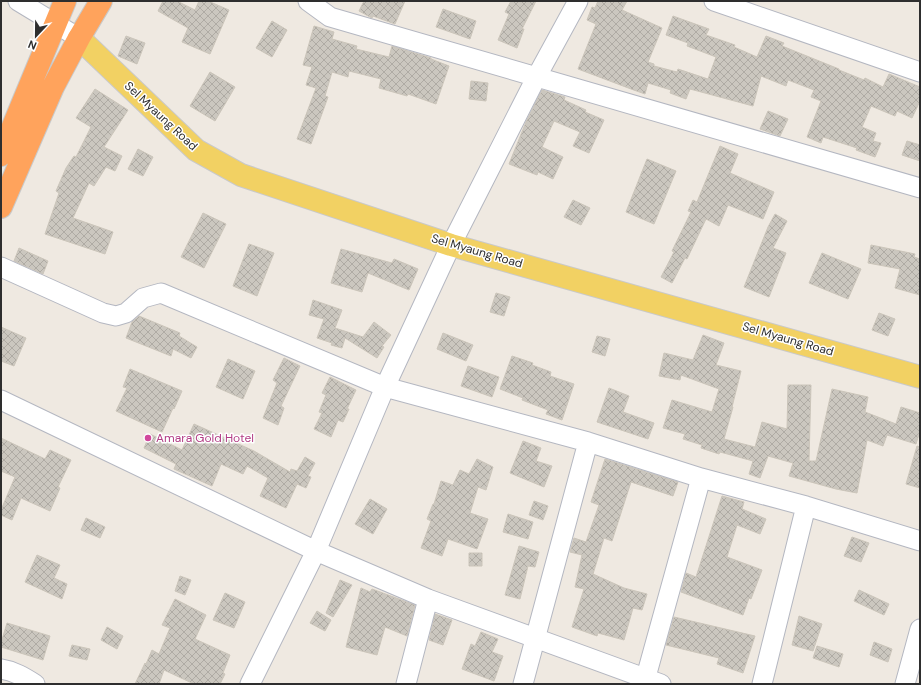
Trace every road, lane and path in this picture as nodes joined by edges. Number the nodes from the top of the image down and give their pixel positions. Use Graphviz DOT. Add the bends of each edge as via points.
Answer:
graph roads {
  1 [pos="18,1"];
  2 [pos="65,1"];
  3 [pos="101,1"];
  4 [pos="308,1"];
  5 [pos="578,1"];
  6 [pos="714,1"];
  7 [pos="56,24"];
  8 [pos="79,38"];
  9 [pos="920,72"];
  10 [pos="537,76"];
  11 [pos="1,155"];
  12 [pos="920,188"];
  13 [pos="1,208"];
  14 [pos="451,244"];
  15 [pos="1,267"];
  16 [pos="920,376"];
  17 [pos="385,387"];
  18 [pos="1,400"];
  19 [pos="588,442"];
  20 [pos="700,478"];
  21 [pos="806,506"];
  22 [pos="920,541"];
  23 [pos="316,551"];
  24 [pos="428,599"];
  25 [pos="920,630"];
  26 [pos="535,638"];
  27 [pos="1,669"];
  28 [pos="650,682"];
  29 [pos="35,684"];
  30 [pos="250,684"];
  31 [pos="406,684"];
  32 [pos="522,684"];
  33 [pos="762,684"];
  34 [pos="905,684"];
  1 -- 7 [label="street"];
  2 -- 7 [label="highway"];
  3 -- 8 [label="highway"];
  4 -- 10 [label="street" via="330,17"];
  5 -- 10 [label="street"];
  6 -- 9 [label="street"];
  7 -- 8 [label="street"];
  7 -- 11 [label="highway"];
  8 -- 13 [label="highway" via="53,87"];
  8 -- 14 [label="main road, Sel Myaung Road" via="196,150 241,175"];
  10 -- 12 [label="street"];
  10 -- 14 [label="street"];
  14 -- 16 [label="main road, Sel Myaung Road"];
  14 -- 17 [label="street"];
  15 -- 17 [label="street" via="102,313 116,316 126,313 143,298 160,293"];
  17 -- 19 [label="street"];
  17 -- 23 [label="street"];
  18 -- 23 [label="street"];
  19 -- 20 [label="street"];
  19 -- 26 [label="street"];
  20 -- 21 [label="street"];
  20 -- 28 [label="street"];
  21 -- 22 [label="street"];
  21 -- 33 [label="street"];
  23 -- 24 [label="street"];
  23 -- 30 [label="street"];
  24 -- 26 [label="street"];
  24 -- 31 [label="street"];
  25 -- 34 [label="street"];
  26 -- 28 [label="street"];
  26 -- 32 [label="street"];
  27 -- 29 [label="street" via="20,675"];
}
